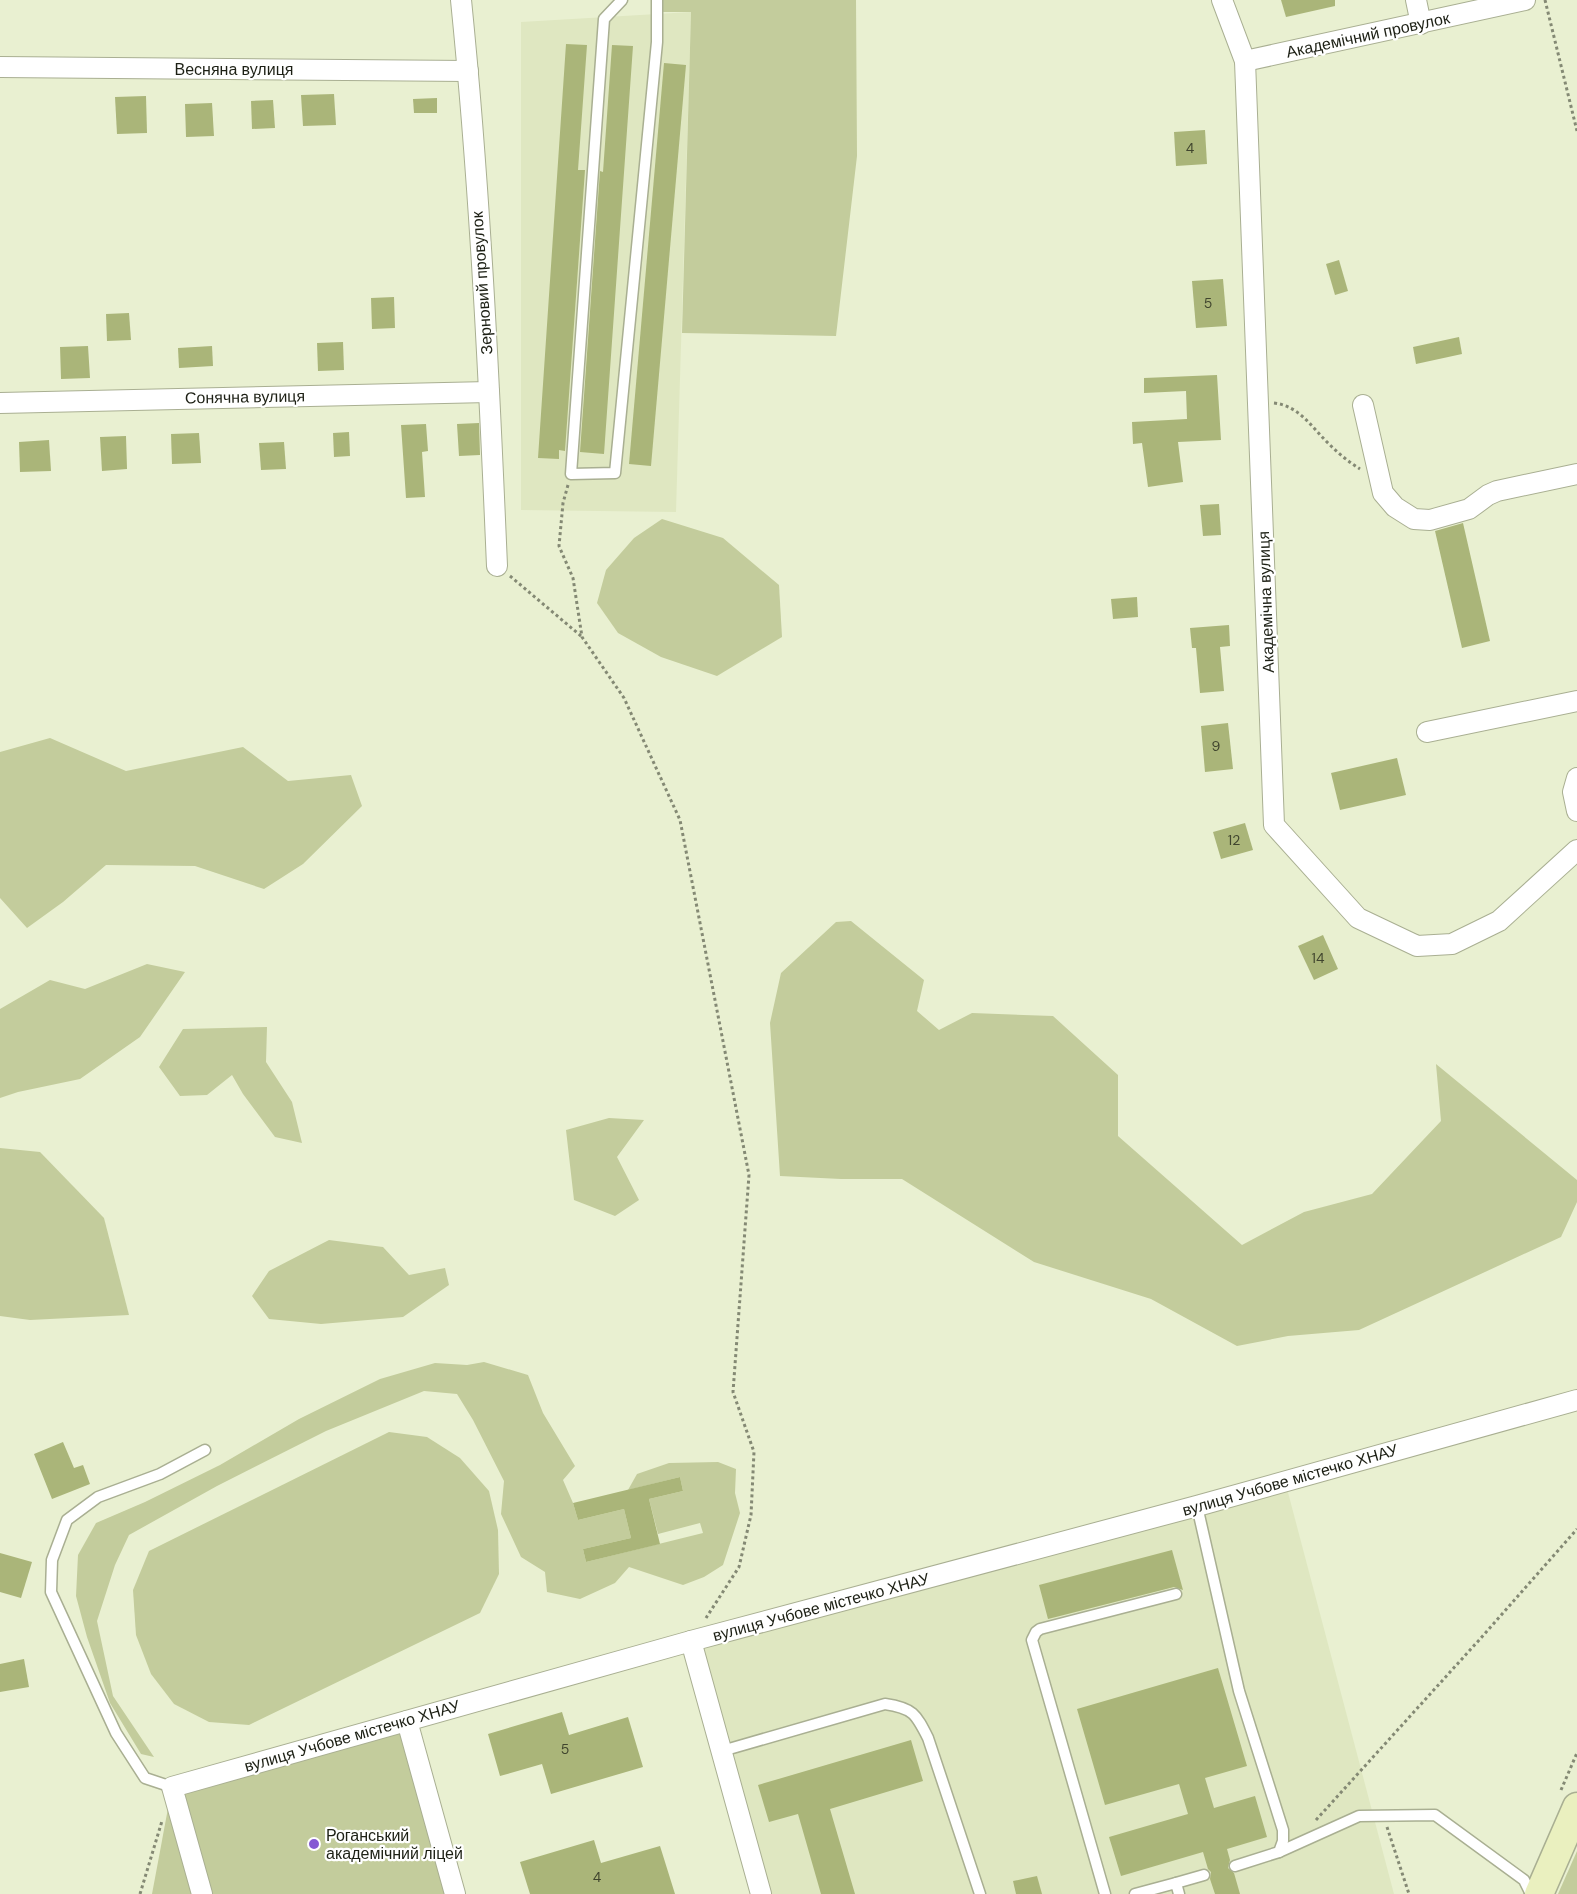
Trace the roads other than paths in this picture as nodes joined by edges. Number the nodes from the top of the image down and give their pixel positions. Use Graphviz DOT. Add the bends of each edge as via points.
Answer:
graph roads {
  1 [pos="461,0"];
  2 [pos="622,0"];
  3 [pos="657,0"];
  4 [pos="1222,0"];
  5 [pos="1416,0"];
  6 [pos="1525,0"];
  7 [pos="1421,24"];
  8 [pos="1245,61"];
  9 [pos="0,67"];
  10 [pos="468,70"];
  11 [pos="489,392"];
  12 [pos="0,403"];
  13 [pos="1363,405"];
  14 [pos="1577,474"];
  15 [pos="497,566"];
  16 [pos="1577,701"];
  17 [pos="1426,732"];
  18 [pos="1577,778"];
  19 [pos="1577,811"];
  20 [pos="1577,850"];
  21 [pos="1577,1400"];
  22 [pos="205,1450"];
  23 [pos="1197,1506"];
  24 [pos="1176,1594"];
  25 [pos="691,1641"];
  26 [pos="407,1721"];
  27 [pos="722,1751"];
  28 [pos="172,1787"];
  29 [pos="1577,1807"];
  30 [pos="1279,1852"];
  31 [pos="1235,1866"];
  32 [pos="1204,1875"];
  33 [pos="1178,1889"];
  34 [pos="202,1894"];
  35 [pos="456,1894"];
  36 [pos="761,1894"];
  37 [pos="980,1894"];
  38 [pos="1105,1894"];
  39 [pos="1135,1894"];
  40 [pos="1531,1894"];
  41 [pos="1539,1894"];
  1 -- 10 [label="street, Зерновий провулок"];
  2 -- 3 [label="lane" via="604,19 571,474 615,473 657,42"];
  4 -- 8 [label="street, Академічна вулиця"];
  5 -- 7 [label="street"];
  6 -- 7 [label="street, Академічний провулок"];
  7 -- 8 [label="street, Академічний провулок"];
  8 -- 20 [label="street, Академічна вулиця" via="1274,825 1358,918 1417,946 1452,944 1499,921"];
  9 -- 10 [label="street, Весняна вулиця"];
  10 -- 11 [label="street, Зерновий провулок"];
  11 -- 12 [label="street, Сонячна вулиця"];
  11 -- 15 [label="street, Зерновий провулок"];
  13 -- 14 [label="street" via="1383,493 1395,507 1414,519 1430,520 1469,509 1497,491"];
  16 -- 17 [label="street"];
  18 -- 19 [label="street" via="1573,792"];
  21 -- 23 [label="street, вулиця Учбове містечко ХНАУ"];
  22 -- 28 [label="lane" via="160,1474 98,1497 68,1520 52,1560 51,1592 116,1733 146,1778"];
  23 -- 25 [label="street, вулиця Учбове містечко ХНАУ"];
  23 -- 30 [label="lane" via="1239,1691 1283,1830"];
  24 -- 38 [label="lane" via="1040,1629 1032,1640"];
  25 -- 26 [label="street, вулиця Учбове містечко ХНАУ"];
  25 -- 27 [label="street"];
  26 -- 28 [label="street, вулиця Учбове містечко ХНАУ"];
  26 -- 35 [label="street"];
  27 -- 36 [label="street"];
  27 -- 37 [label="lane" via="885,1704 901,1706 917,1716 928,1738"];
  28 -- 34 [label="street"];
  29 -- 41 [label="street"];
  30 -- 31 [label="lane"];
  30 -- 40 [label="lane" via="1359,1816 1435,1815 1524,1880"];
  32 -- 33 [label="lane"];
  33 -- 39 [label="lane"];
}
